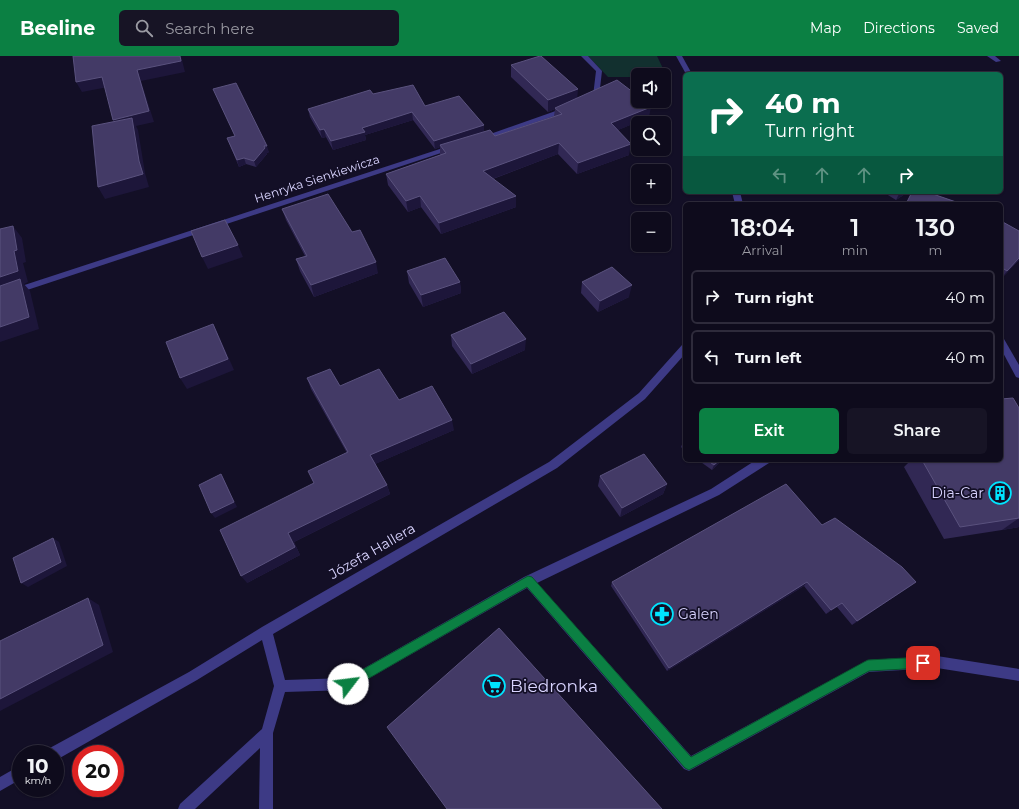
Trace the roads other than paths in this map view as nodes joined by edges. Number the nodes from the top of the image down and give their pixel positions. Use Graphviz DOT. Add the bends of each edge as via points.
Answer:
graph roads {
  1 [pos="584,56"];
  2 [pos="679,56"];
  3 [pos="990,56"];
  4 [pos="998,61"];
  5 [pos="688,72"];
  6 [pos="475,141"];
  7 [pos="460,145"];
  8 [pos="0,296"];
  9 [pos="1003,345"];
  10 [pos="683,350"];
  11 [pos="1019,374"];
  12 [pos="762,462"];
  13 [pos="528,581"];
  14 [pos="266,631"];
  15 [pos="1019,675"];
  16 [pos="280,686"];
  17 [pos="267,733"];
  18 [pos="64,748"];
  19 [pos="12,777"];
  20 [pos="0,784"];
  21 [pos="185,809"];
  22 [pos="266,809"];
  1 -- 6 [label="street" via="599,71 596,97 542,119"];
  2 -- 5 [label="street"];
  3 -- 4 [label="street"];
  7 -- 8 [label="street, Henryka Sienkiewicza"];
  9 -- 11 [label="street"];
  10 -- 14 [label="street, Józefa Hallera" via="642,396 553,465"];
  12 -- 13 [label="street" via="715,492"];
  13 -- 15 [label="street" via="689,764 868,666 937,662"];
  13 -- 16 [label="street" via="348,684"];
  14 -- 16 [label="street"];
  14 -- 18 [label="street, Józefa Hallera" via="193,676"];
  16 -- 17 [label="street"];
  17 -- 21 [label="street"];
  17 -- 22 [label="street"];
  19 -- 20 [label="street"];
}
